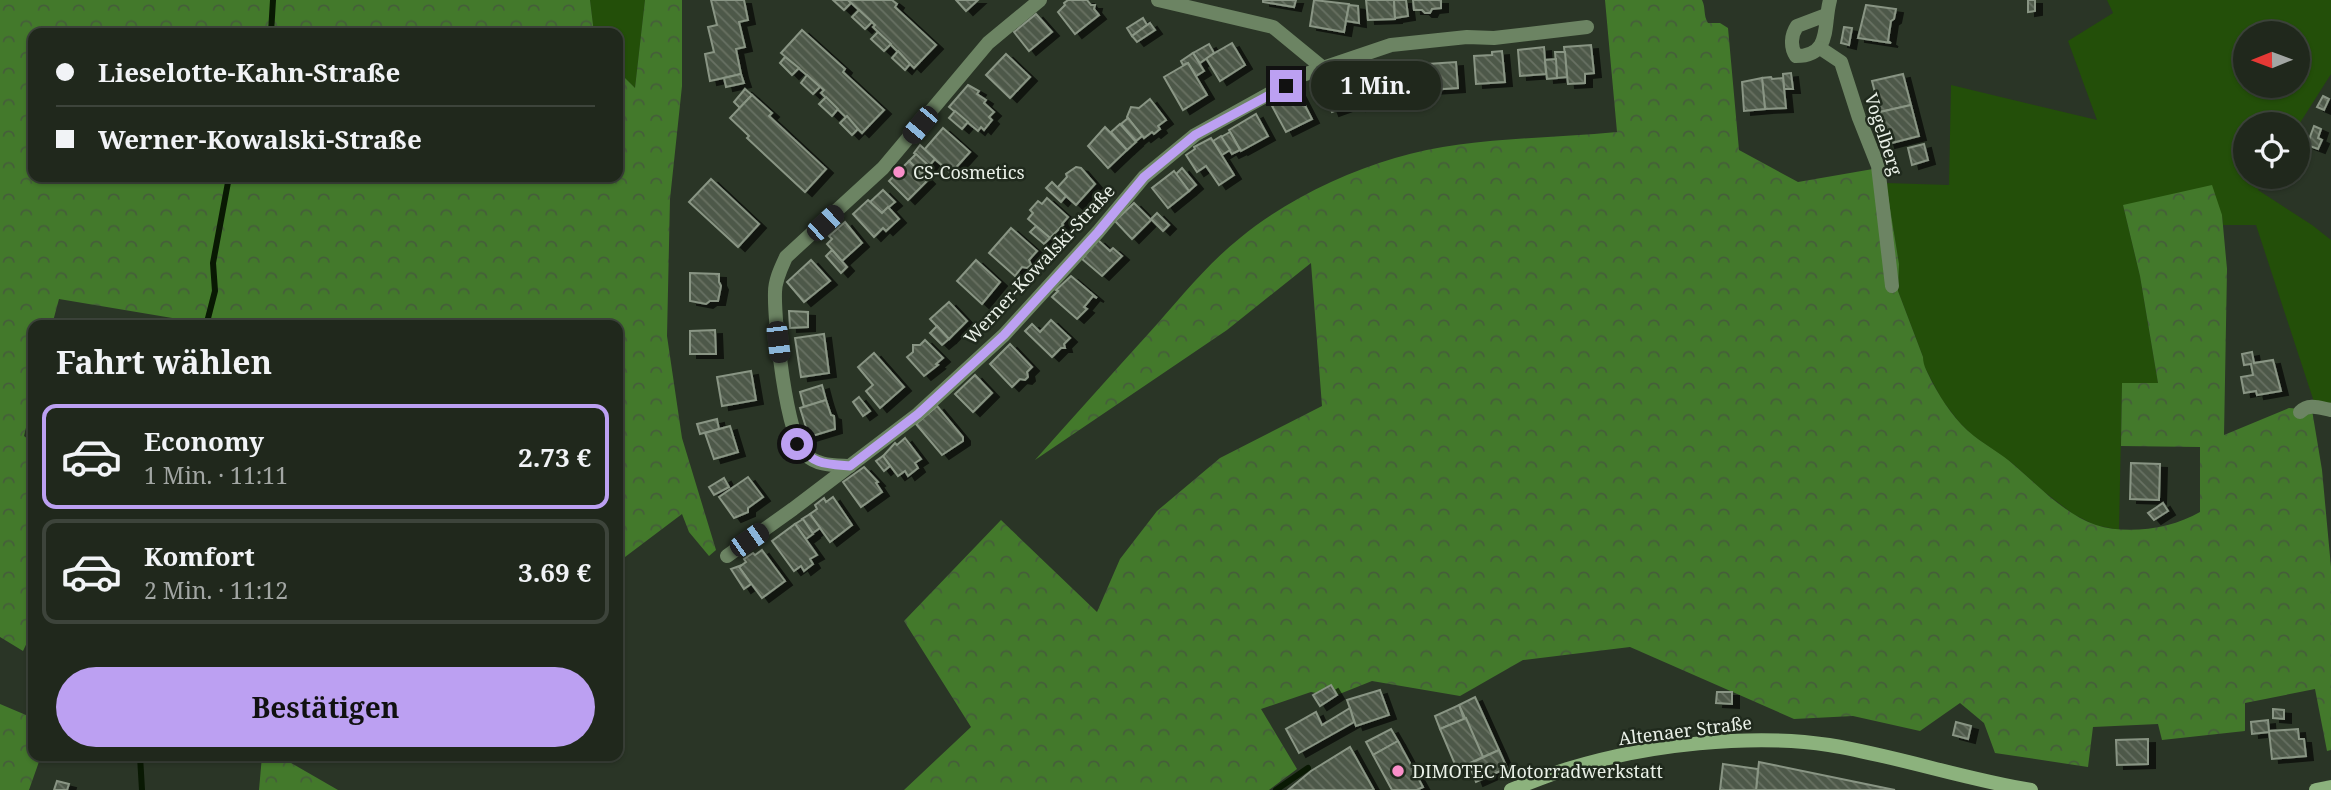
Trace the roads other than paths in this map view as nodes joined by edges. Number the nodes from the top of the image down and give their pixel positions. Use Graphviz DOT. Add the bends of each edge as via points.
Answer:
graph roads {
  1 [pos="1040,0"];
  2 [pos="1158,0"];
  3 [pos="1830,0"];
  4 [pos="1826,15"];
  5 [pos="1587,27"];
  6 [pos="1820,48"];
  7 [pos="1323,68"];
  8 [pos="1892,286"];
  9 [pos="2331,410"];
  10 [pos="2300,412"];
  11 [pos="850,466"];
  12 [pos="727,556"];
  13 [pos="2331,788"];
  14 [pos="1511,790"];
  15 [pos="2031,790"];
  16 [pos="2316,790"];
  1 -- 11 [label="street" via="988,43 883,168 786,257 780,270 775,324 794,437 816,463"];
  2 -- 7 [label="street" via="1273,27"];
  3 -- 4 [label="street"];
  4 -- 6 [label="street" via="1826,38"];
  4 -- 6 [label="street" via="1797,26 1792,38 1796,56"];
  5 -- 7 [label="street, Werner-Kowalski-Straße" via="1391,45"];
  6 -- 8 [label="street, Vogelberg" via="1841,62 1878,166"];
  7 -- 11 [label="street, Werner-Kowalski-Straße" via="1195,135 1144,177 1004,335 918,414"];
  9 -- 10 [label="street" via="2305,407"];
  11 -- 12 [label="street, Werner-Kowalski-Straße"];
  13 -- 16 [label="main road"];
  14 -- 15 [label="main road, Altenaer Straße" via="1597,761 1673,747 1760,740 1828,745"];
}
